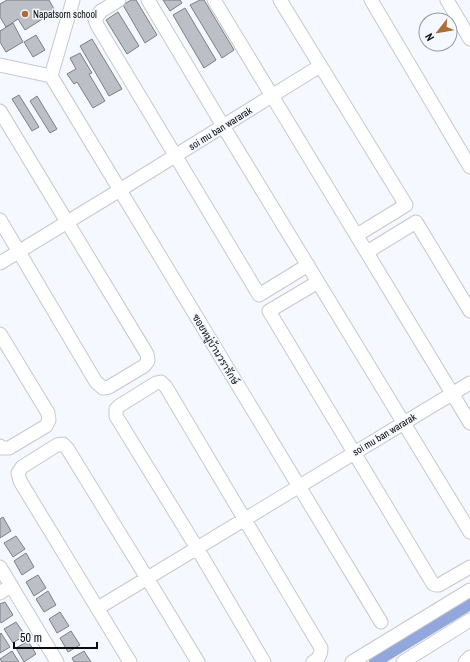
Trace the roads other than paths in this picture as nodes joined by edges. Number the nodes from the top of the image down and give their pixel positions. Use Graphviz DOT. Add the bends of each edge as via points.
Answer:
graph roads {
  1 [pos="72,0"];
  2 [pos="119,0"];
  3 [pos="148,0"];
  4 [pos="214,0"];
  5 [pos="280,0"];
  6 [pos="371,0"];
  7 [pos="446,0"];
  8 [pos="470,39"];
  9 [pos="0,65"];
  10 [pos="320,66"];
  11 [pos="51,76"];
  12 [pos="272,96"];
  13 [pos="0,111"];
  14 [pos="223,126"];
  15 [pos="175,156"];
  16 [pos="470,167"];
  17 [pos="120,190"];
  18 [pos="0,220"];
  19 [pos="66,222"];
  20 [pos="357,235"];
  21 [pos="19,251"];
  22 [pos="367,252"];
  23 [pos="0,263"];
  24 [pos="308,265"];
  25 [pos="318,282"];
  26 [pos="470,311"];
  27 [pos="0,334"];
  28 [pos="470,383"];
  29 [pos="453,393"];
  30 [pos="404,423"];
  31 [pos="470,423"];
  32 [pos="0,446"];
  33 [pos="355,452"];
  34 [pos="299,486"];
  35 [pos="245,519"];
  36 [pos="470,532"];
  37 [pos="197,548"];
  38 [pos="0,567"];
  39 [pos="470,567"];
  40 [pos="147,578"];
  41 [pos="11,585"];
  42 [pos="470,590"];
  43 [pos="0,593"];
  44 [pos="98,608"];
  45 [pos="381,622"];
  46 [pos="469,624"];
  47 [pos="470,657"];
  48 [pos="57,662"];
  49 [pos="130,662"];
  50 [pos="198,662"];
  51 [pos="264,662"];
  52 [pos="314,662"];
  53 [pos="352,662"];
  54 [pos="403,662"];
  55 [pos="465,662"];
  1 -- 11 [label="street"];
  2 -- 15 [label="street" via="101,11 96,19 97,25"];
  3 -- 14 [label="street"];
  4 -- 12 [label="street"];
  5 -- 10 [label="street"];
  6 -- 16 [label="street"];
  7 -- 8 [label="street"];
  9 -- 11 [label="street"];
  10 -- 12 [label="street, soi mu ban wararak"];
  10 -- 20 [label="street" via="406,206"];
  11 -- 17 [label="street, ซอยหมู่บ้านวรารักษ์"];
  12 -- 14 [label="street, soi mu ban wararak"];
  12 -- 20 [label="street"];
  13 -- 19 [label="street"];
  14 -- 15 [label="street, soi mu ban wararak"];
  14 -- 24 [label="street"];
  15 -- 17 [label="street, soi mu ban wararak"];
  15 -- 24 [label="street" via="259,294"];
  17 -- 19 [label="street, soi mu ban wararak"];
  17 -- 34 [label="street, ซอยหมู่บ้านวรารักษ์"];
  18 -- 21 [label="street"];
  19 -- 21 [label="street, soi mu ban wararak"];
  19 -- 21 [label="street" via="147,354 148,360 144,366 109,387 103,388 96,382"];
  20 -- 22 [label="street"];
  21 -- 23 [label="street, soi mu ban wararak"];
  22 -- 26 [label="street" via="416,222"];
  22 -- 29 [label="street"];
  24 -- 25 [label="street"];
  25 -- 30 [label="street"];
  25 -- 33 [label="street" via="269,311"];
  27 -- 32 [label="street" via="48,413 49,420 46,426 9,448"];
  28 -- 29 [label="street, soi mu ban wararak"];
  29 -- 30 [label="street, soi mu ban wararak"];
  29 -- 31 [label="street"];
  30 -- 33 [label="street, soi mu ban wararak"];
  30 -- 36 [label="street"];
  33 -- 34 [label="street, soi mu ban wararak"];
  33 -- 39 [label="street" via="434,584 439,585"];
  34 -- 35 [label="street, soi mu ban wararak"];
  34 -- 45 [label="street, ซอยหมู่บ้านวรารักษ์"];
  35 -- 37 [label="street, soi mu ban wararak"];
  35 -- 37 [label="street" via="166,387 161,382 156,383 119,406 116,409 116,416"];
  35 -- 52 [label="street" via="321,648 321,654"];
  37 -- 40 [label="street, soi mu ban wararak"];
  37 -- 51 [label="street"];
  38 -- 41 [label="street"];
  40 -- 44 [label="street, soi mu ban wararak"];
  40 -- 44 [label="street" via="67,448 63,444 57,445 22,467 18,473 20,481"];
  40 -- 50 [label="street"];
  41 -- 43 [label="street"];
  41 -- 48 [label="street"];
  42 -- 53 [label="street"];
  44 -- 49 [label="street"];
  46 -- 54 [label="street"];
  47 -- 55 [label="street"];
}
